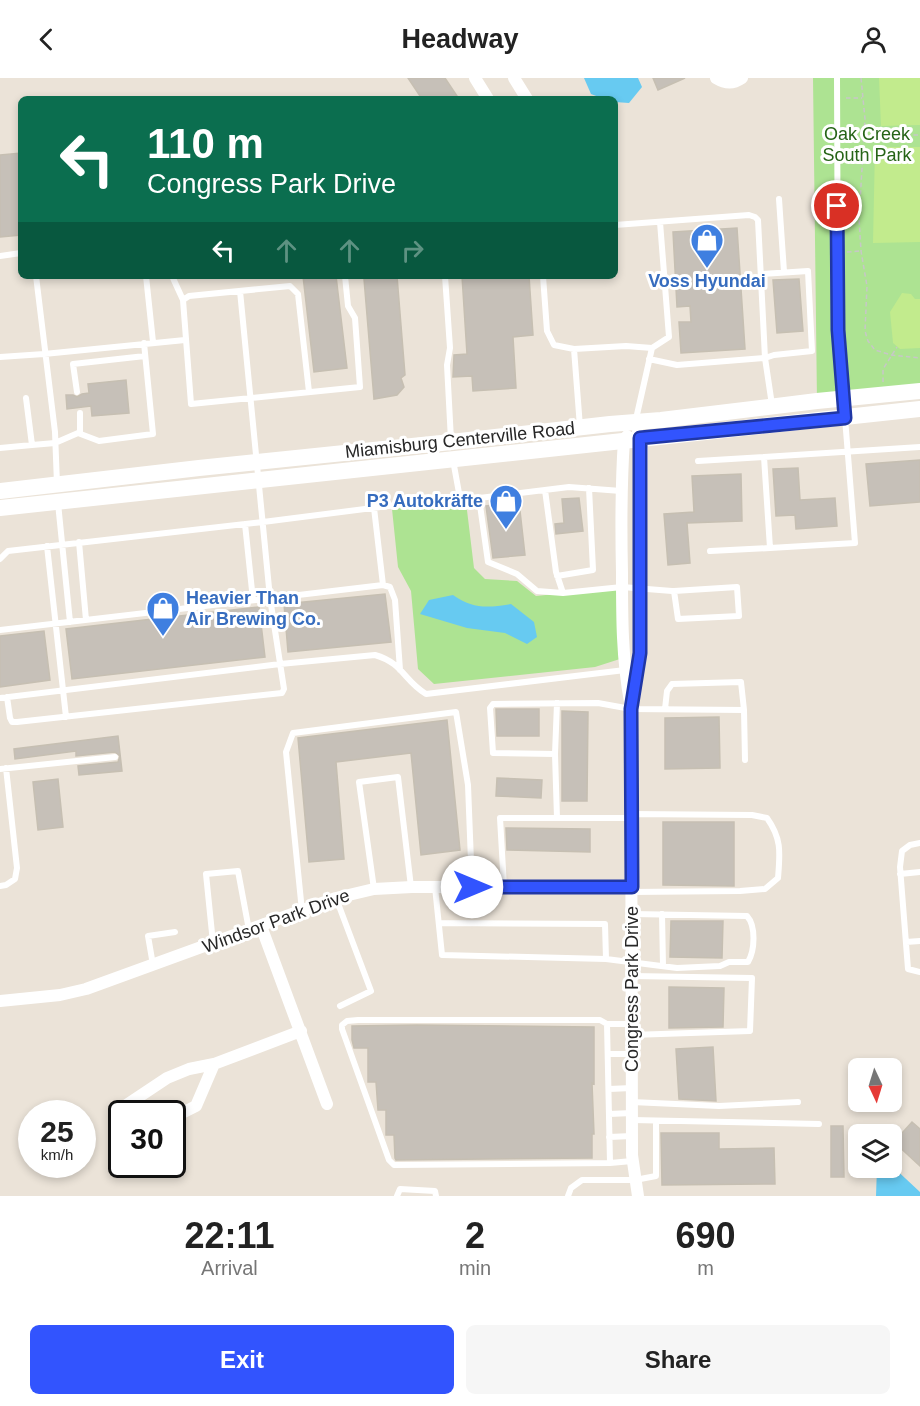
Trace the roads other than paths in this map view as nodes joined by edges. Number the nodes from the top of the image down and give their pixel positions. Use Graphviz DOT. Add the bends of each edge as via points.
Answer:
graph roads {
  1 [pos="475,78"];
  2 [pos="514,78"];
  3 [pos="716,78"];
  4 [pos="742,78"];
  5 [pos="837,78"];
  6 [pos="486,96"];
  7 [pos="525,96"];
  8 [pos="779,199"];
  9 [pos="660,222"];
  10 [pos="618,225"];
  11 [pos="18,253"];
  12 [pos="0,256"];
  13 [pos="784,272"];
  14 [pos="761,274"];
  15 [pos="36,279"];
  16 [pos="146,279"];
  17 [pos="173,279"];
  18 [pos="345,279"];
  19 [pos="445,279"];
  20 [pos="543,279"];
  21 [pos="240,291"];
  22 [pos="183,300"];
  23 [pos="185,340"];
  24 [pos="153,342"];
  25 [pos="144,343"];
  26 [pos="652,348"];
  27 [pos="574,350"];
  28 [pos="44,354"];
  29 [pos="145,356"];
  30 [pos="0,357"];
  31 [pos="765,358"];
  32 [pos="649,359"];
  33 [pos="920,391"];
  34 [pos="77,392"];
  35 [pos="309,392"];
  36 [pos="26,398"];
  37 [pos="250,398"];
  38 [pos="843,399"];
  39 [pos="772,406"];
  40 [pos="920,409"];
  41 [pos="80,413"];
  42 [pos="845,418"];
  43 [pos="580,427"];
  44 [pos="80,433"];
  45 [pos="633,434"];
  46 [pos="451,442"];
  47 [pos="55,443"];
  48 [pos="32,445"];
  49 [pos="920,447"];
  50 [pos="0,448"];
  51 [pos="849,452"];
  52 [pos="764,457"];
  53 [pos="453,459"];
  54 [pos="698,461"];
  55 [pos="257,462"];
  56 [pos="258,481"];
  57 [pos="57,484"];
  58 [pos="589,488"];
  59 [pos="545,490"];
  60 [pos="0,491"];
  61 [pos="621,491"];
  62 [pos="459,493"];
  63 [pos="479,498"];
  64 [pos="58,502"];
  65 [pos="0,508"];
  66 [pos="375,508"];
  67 [pos="262,522"];
  68 [pos="245,524"];
  69 [pos="79,542"];
  70 [pos="63,544"];
  71 [pos="47,546"];
  72 [pos="770,548"];
  73 [pos="710,551"];
  74 [pos="0,559"];
  75 [pos="557,576"];
  76 [pos="383,585"];
  77 [pos="622,587"];
  78 [pos="640,589"];
  79 [pos="674,591"];
  80 [pos="563,593"];
  81 [pos="270,598"];
  82 [pos="253,600"];
  83 [pos="86,620"];
  84 [pos="70,622"];
  85 [pos="54,624"];
  86 [pos="0,630"];
  87 [pos="280,664"];
  88 [pos="400,670"];
  89 [pos="624,670"];
  90 [pos="638,670"];
  91 [pos="62,690"];
  92 [pos="4,697"];
  93 [pos="557,703"];
  94 [pos="631,709"];
  95 [pos="665,709"];
  96 [pos="744,710"];
  97 [pos="66,717"];
  98 [pos="555,754"];
  99 [pos="115,757"];
  100 [pos="745,760"];
  101 [pos="3,769"];
  102 [pos="631,816"];
  103 [pos="557,818"];
  104 [pos="920,843"];
  105 [pos="920,872"];
  106 [pos="900,873"];
  107 [pos="0,886"];
  108 [pos="411,887"];
  109 [pos="435,887"];
  110 [pos="472,887"];
  111 [pos="504,887"];
  112 [pos="374,889"];
  113 [pos="632,889"];
  114 [pos="336,898"];
  115 [pos="302,910"];
  116 [pos="631,914"];
  117 [pos="662,914"];
  118 [pos="439,923"];
  119 [pos="261,926"];
  120 [pos="249,930"];
  121 [pos="175,932"];
  122 [pos="920,941"];
  123 [pos="906,942"];
  124 [pos="213,943"];
  125 [pos="606,959"];
  126 [pos="631,961"];
  127 [pos="153,966"];
  128 [pos="663,966"];
  129 [pos="920,972"];
  130 [pos="631,976"];
  131 [pos="0,1001"];
  132 [pos="339,1006"];
  133 [pos="607,1024"];
  134 [pos="631,1029"];
  135 [pos="301,1031"];
  136 [pos="608,1054"];
  137 [pos="632,1054"];
  138 [pos="214,1064"];
  139 [pos="632,1088"];
  140 [pos="609,1089"];
  141 [pos="134,1100"];
  142 [pos="798,1101"];
  143 [pos="327,1104"];
  144 [pos="186,1111"];
  145 [pos="632,1112"];
  146 [pos="609,1114"];
  147 [pos="656,1121"];
  148 [pos="819,1124"];
  149 [pos="632,1136"];
  150 [pos="609,1137"];
  151 [pos="633,1161"];
  152 [pos="610,1163"];
  153 [pos="635,1180"];
  154 [pos="397,1196"];
  155 [pos="436,1196"];
  156 [pos="568,1196"];
  157 [pos="638,1196"];
  1 -- 6 [label="street"];
  2 -- 7 [label="street"];
  3 -- 4 [label="street" via="732,82"];
  5 -- 38 [label="lane" via="838,330"];
  8 -- 13 [label="lane"];
  9 -- 10 [label="lane"];
  9 -- 14 [label="lane" via="755,217"];
  9 -- 26 [label="lane" via="669,337"];
  11 -- 12 [label="lane"];
  13 -- 14 [label="lane"];
  13 -- 31 [label="lane" via="808,271 812,351"];
  14 -- 31 [label="lane"];
  15 -- 28 [label="lane"];
  16 -- 24 [label="lane"];
  17 -- 22 [label="lane"];
  18 -- 35 [label="lane" via="348,306 355,318 360,387"];
  19 -- 46 [label="lane"];
  20 -- 27 [label="lane" via="550,340 554,345"];
  21 -- 22 [label="lane" via="189,296"];
  21 -- 35 [label="lane" via="290,286 298,294"];
  21 -- 37 [label="lane"];
  22 -- 23 [label="lane"];
  23 -- 24 [label="lane"];
  23 -- 37 [label="lane" via="191,404"];
  24 -- 25 [label="lane"];
  25 -- 28 [label="lane"];
  25 -- 29 [label="lane"];
  26 -- 27 [label="lane"];
  26 -- 32 [label="lane"];
  27 -- 43 [label="lane"];
  28 -- 30 [label="lane"];
  28 -- 47 [label="lane"];
  29 -- 34 [label="lane" via="73,364"];
  29 -- 44 [label="lane" via="153,434 99,441"];
  31 -- 32 [label="lane" via="677,365"];
  31 -- 39 [label="lane"];
  32 -- 45 [label="lane"];
  33 -- 38 [label="main road, Miamisburg Centerville Road"];
  35 -- 37 [label="lane"];
  36 -- 48 [label="lane"];
  37 -- 55 [label="lane"];
  38 -- 39 [label="main road, Miamisburg Centerville Road"];
  38 -- 42 [label="lane"];
  39 -- 45 [label="main road, Miamisburg Centerville Road"];
  40 -- 42 [label="main road, Miamisburg Centerville Road"];
  41 -- 44 [label="lane"];
  42 -- 45 [label="main road, Miamisburg Centerville Road"];
  42 -- 51 [label="lane"];
  43 -- 45 [label="main road, Miamisburg Centerville Road"];
  43 -- 46 [label="main road, Miamisburg Centerville Road"];
  44 -- 47 [label="lane"];
  45 -- 53 [label="main road, Miamisburg Centerville Road"];
  45 -- 61 [label="street, Congress Park Drive"];
  45 -- 78 [label="street, Congress Park Drive"];
  46 -- 53 [label="main road"];
  46 -- 55 [label="main road, Miamisburg Centerville Road"];
  47 -- 48 [label="lane"];
  47 -- 57 [label="lane"];
  48 -- 50 [label="lane"];
  49 -- 51 [label="lane"];
  51 -- 52 [label="lane"];
  51 -- 72 [label="lane" via="855,543"];
  52 -- 54 [label="lane"];
  52 -- 72 [label="lane"];
  53 -- 56 [label="main road, Miamisburg Centerville Road"];
  53 -- 62 [label="lane"];
  55 -- 56 [label="lane"];
  55 -- 57 [label="main road, Miamisburg Centerville Road"];
  56 -- 64 [label="main road, Miamisburg Centerville Road"];
  56 -- 67 [label="lane"];
  57 -- 60 [label="main road, Miamisburg Centerville Road"];
  57 -- 64 [label="lane"];
  58 -- 59 [label="lane"];
  58 -- 61 [label="lane"];
  58 -- 75 [label="lane" via="593,570"];
  59 -- 63 [label="lane"];
  59 -- 75 [label="lane"];
  61 -- 77 [label="street, Congress Park Drive"];
  62 -- 63 [label="lane"];
  62 -- 66 [label="lane" via="451,498"];
  63 -- 80 [label="lane" via="488,562 517,574 537,591"];
  64 -- 65 [label="main road, Miamisburg Centerville Road"];
  64 -- 70 [label="lane"];
  66 -- 67 [label="lane"];
  66 -- 76 [label="lane"];
  67 -- 68 [label="lane"];
  67 -- 81 [label="lane"];
  68 -- 69 [label="lane"];
  68 -- 82 [label="lane"];
  69 -- 70 [label="lane"];
  69 -- 83 [label="lane"];
  70 -- 71 [label="lane"];
  70 -- 84 [label="lane"];
  71 -- 74 [label="lane" via="8,551"];
  71 -- 85 [label="lane"];
  72 -- 73 [label="lane"];
  75 -- 80 [label="lane"];
  76 -- 81 [label="lane"];
  76 -- 88 [label="lane" via="390,587 395,600"];
  77 -- 78 [label="lane"];
  77 -- 80 [label="lane"];
  77 -- 89 [label="street, Congress Park Drive"];
  78 -- 79 [label="lane"];
  78 -- 90 [label="street, Congress Park Drive"];
  79 -- 79 [label="lane" via="737,588 739,616 678,619"];
  81 -- 82 [label="lane"];
  81 -- 87 [label="lane"];
  82 -- 83 [label="lane"];
  83 -- 84 [label="lane"];
  84 -- 85 [label="lane"];
  85 -- 86 [label="lane"];
  85 -- 91 [label="lane"];
  87 -- 88 [label="lane" via="375,655 389,659"];
  87 -- 91 [label="lane"];
  87 -- 97 [label="lane" via="284,689 278,695"];
  88 -- 89 [label="lane" via="426,694"];
  89 -- 90 [label="lane"];
  89 -- 94 [label="street, Congress Park Drive"];
  90 -- 94 [label="street, Congress Park Drive"];
  91 -- 92 [label="lane"];
  91 -- 97 [label="lane"];
  92 -- 97 [label="lane" via="12,722"];
  93 -- 94 [label="lane" via="598,703"];
  93 -- 98 [label="lane"];
  93 -- 98 [label="lane" via="493,704 490,708 493,753"];
  94 -- 95 [label="lane"];
  94 -- 102 [label="street, Congress Park Drive"];
  95 -- 96 [label="lane"];
  95 -- 96 [label="lane" via="667,690 672,684 741,682"];
  96 -- 100 [label="lane"];
  98 -- 103 [label="lane"];
  99 -- 101 [label="lane"];
  101 -- 107 [label="lane" via="17,868 15,879"];
  102 -- 103 [label="lane"];
  102 -- 113 [label="street, Congress Park Drive"];
  102 -- 113 [label="lane" via="767,818 777,833 779,861 778,878 765,889"];
  103 -- 111 [label="lane" via="500,818"];
  104 -- 106 [label="lane" via="902,851"];
  105 -- 106 [label="lane"];
  106 -- 123 [label="lane"];
  108 -- 109 [label="street, Windsor Park Drive"];
  108 -- 112 [label="street, Windsor Park Drive"];
  108 -- 112 [label="lane" via="398,777 359,782"];
  109 -- 110 [label="street, Windsor Park Drive"];
  109 -- 118 [label="lane"];
  110 -- 111 [label="street, Windsor Park Drive"];
  110 -- 115 [label="lane" via="468,785 456,712 293,733 286,752"];
  111 -- 113 [label="street, Windsor Park Drive"];
  112 -- 114 [label="street, Windsor Park Drive"];
  113 -- 116 [label="street, Congress Park Drive"];
  114 -- 115 [label="street, Windsor Park Drive"];
  114 -- 132 [label="lane" via="371,991"];
  115 -- 119 [label="street, Windsor Park Drive"];
  116 -- 117 [label="lane"];
  116 -- 126 [label="street, Congress Park Drive"];
  117 -- 128 [label="lane"];
  117 -- 128 [label="lane" via="747,916 752,921 753,950 748,962 709,967"];
  118 -- 125 [label="lane" via="442,955"];
  118 -- 125 [label="lane" via="605,924"];
  119 -- 120 [label="street, Windsor Park Drive"];
  119 -- 135 [label="street"];
  120 -- 124 [label="street, Windsor Park Drive"];
  120 -- 124 [label="lane" via="238,871 206,874"];
  121 -- 127 [label="lane" via="148,936"];
  122 -- 123 [label="lane"];
  123 -- 129 [label="lane" via="908,969"];
  124 -- 127 [label="street, Windsor Park Drive"];
  125 -- 126 [label="lane"];
  126 -- 128 [label="lane"];
  126 -- 130 [label="street, Congress Park Drive"];
  127 -- 131 [label="street, Windsor Park Drive" via="86,989"];
  130 -- 134 [label="street, Congress Park Drive"];
  130 -- 134 [label="lane" via="752,978 750,1031"];
  133 -- 134 [label="lane"];
  133 -- 136 [label="lane"];
  133 -- 152 [label="lane" via="600,1020 358,1020 347,1021 342,1029 394,1165"];
  134 -- 137 [label="street, Congress Park Drive"];
  135 -- 138 [label="street"];
  135 -- 143 [label="street"];
  136 -- 137 [label="lane"];
  136 -- 140 [label="lane"];
  137 -- 139 [label="street, Congress Park Drive"];
  138 -- 141 [label="street" via="167,1078"];
  138 -- 144 [label="street" via="196,1106"];
  139 -- 140 [label="lane"];
  139 -- 145 [label="street, Congress Park Drive"];
  140 -- 146 [label="lane"];
  142 -- 145 [label="lane"];
  145 -- 146 [label="lane"];
  145 -- 147 [label="lane"];
  145 -- 149 [label="street, Congress Park Drive"];
  146 -- 150 [label="lane"];
  147 -- 148 [label="lane"];
  147 -- 153 [label="lane" via="656,1176"];
  149 -- 150 [label="lane"];
  149 -- 151 [label="street, Congress Park Drive"];
  150 -- 152 [label="lane"];
  151 -- 152 [label="lane"];
  151 -- 153 [label="street, Congress Park Drive"];
  153 -- 156 [label="lane" via="582,1180 571,1188"];
  153 -- 157 [label="street, Congress Park Drive"];
  154 -- 155 [label="lane" via="400,1189 435,1191"];
}
